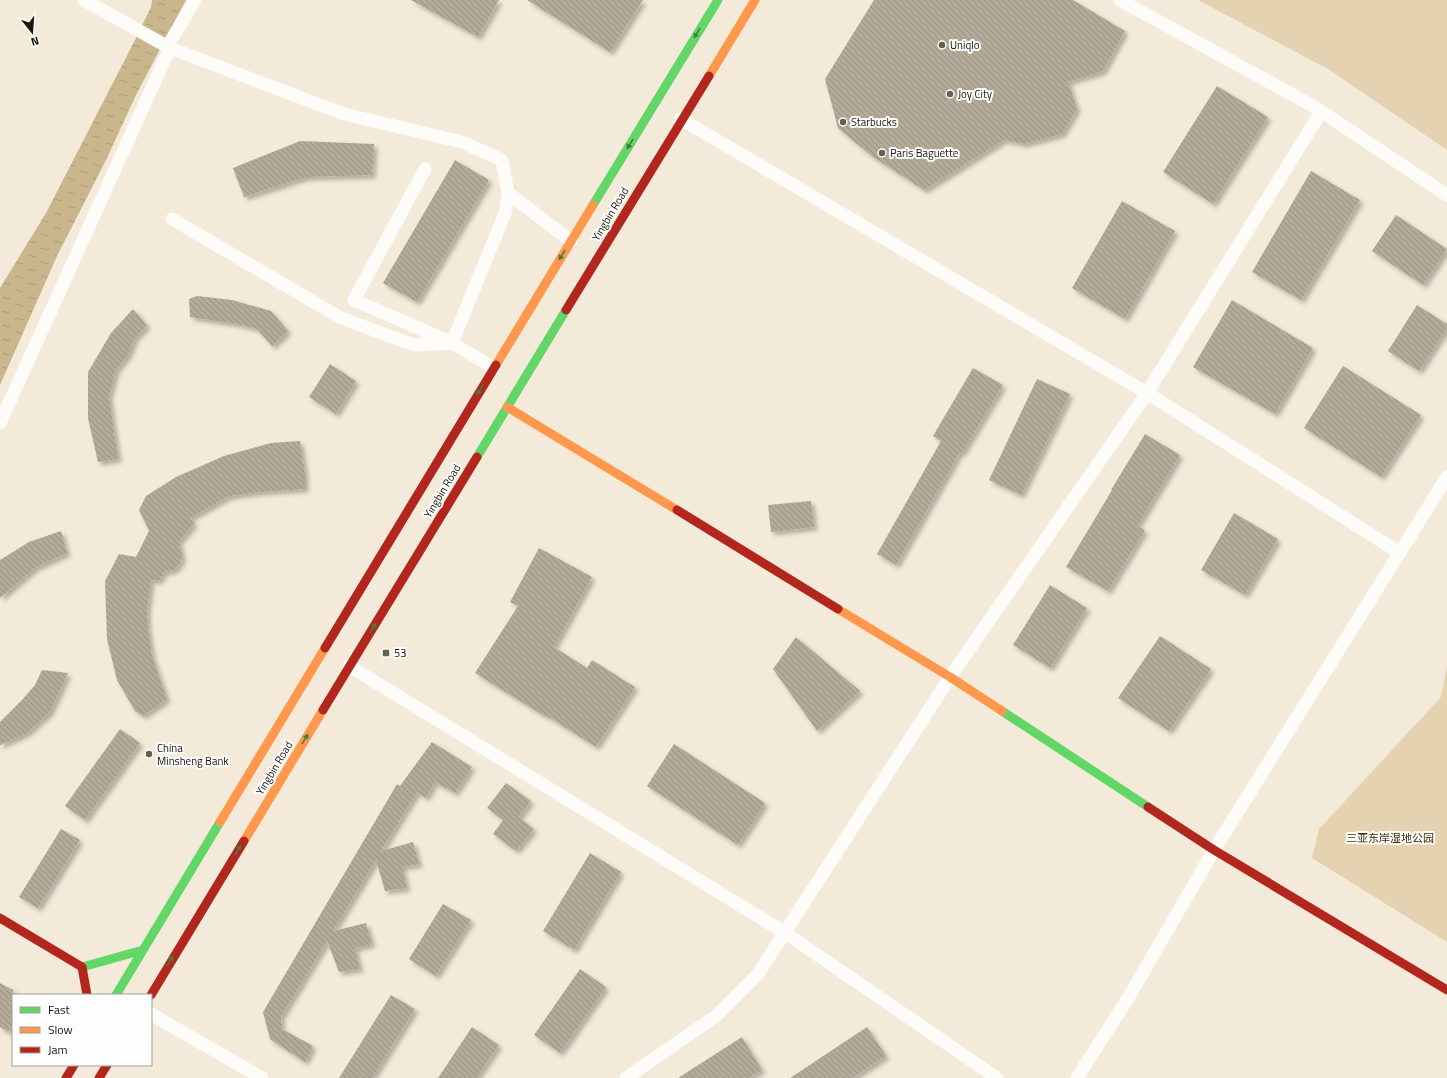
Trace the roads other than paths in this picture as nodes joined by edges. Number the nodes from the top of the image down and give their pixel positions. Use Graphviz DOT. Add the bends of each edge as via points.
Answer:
graph roads {
  1 [pos="84,0"];
  2 [pos="195,0"];
  3 [pos="718,0"];
  4 [pos="755,0"];
  5 [pos="1120,0"];
  6 [pos="168,47"];
  7 [pos="1321,112"];
  8 [pos="681,120"];
  9 [pos="425,169"];
  10 [pos="508,193"];
  11 [pos="1447,195"];
  12 [pos="172,219"];
  13 [pos="571,241"];
  14 [pos="354,300"];
  15 [pos="341,318"];
  16 [pos="452,343"];
  17 [pos="494,368"];
  18 [pos="1147,393"];
  19 [pos="507,407"];
  20 [pos="0,423"];
  21 [pos="1447,477"];
  22 [pos="1400,554"];
  23 [pos="349,666"];
  24 [pos="950,677"];
  25 [pos="1214,850"];
  26 [pos="0,918"];
  27 [pos="784,932"];
  28 [pos="143,950"];
  29 [pos="82,967"];
  30 [pos="1447,990"];
  31 [pos="86,994"];
  32 [pos="117,994"];
  33 [pos="152,994"];
  34 [pos="152,1015"];
  35 [pos="73,1066"];
  36 [pos="107,1066"];
  37 [pos="66,1078"];
  38 [pos="99,1078"];
  39 [pos="262,1078"];
  40 [pos="626,1078"];
  41 [pos="997,1078"];
  42 [pos="1077,1078"];
  1 -- 6 [label="street"];
  2 -- 6 [label="street"];
  3 -- 13 [label="main road, Yingbin Road, one-way"];
  4 -- 8 [label="main road, Yingbin Road"];
  5 -- 7 [label="street"];
  6 -- 10 [label="street" via="344,114 462,142 502,160"];
  6 -- 20 [label="street"];
  7 -- 11 [label="street"];
  7 -- 18 [label="street"];
  8 -- 18 [label="street"];
  8 -- 19 [label="main road, Yingbin Road"];
  9 -- 14 [label="street"];
  10 -- 13 [label="street"];
  10 -- 16 [label="street" via="505,213"];
  12 -- 15 [label="street"];
  13 -- 17 [label="main road, Yingbin Road, one-way"];
  14 -- 15 [label="street"];
  14 -- 16 [label="street"];
  15 -- 16 [label="street" via="414,346"];
  16 -- 17 [label="street"];
  17 -- 28 [label="main road, Yingbin Road, one-way" via="201,861"];
  18 -- 22 [label="street"];
  18 -- 24 [label="street"];
  23 -- 19 [label="main road, Yingbin Road, one-way"];
  19 -- 24 [label="main road"];
  21 -- 22 [label="street"];
  22 -- 25 [label="street"];
  23 -- 27 [label="street"];
  33 -- 23 [label="main road, Yingbin Road, one-way" via="220,872"];
  24 -- 25 [label="main road"];
  24 -- 27 [label="street"];
  25 -- 30 [label="main road"];
  25 -- 42 [label="street" via="1130,995"];
  26 -- 29 [label="main road"];
  27 -- 40 [label="street" via="758,974 716,1016"];
  27 -- 41 [label="street"];
  28 -- 29 [label="main road"];
  28 -- 32 [label="main road, Yingbin Road"];
  29 -- 31 [label="main road"];
  34 -- 39 [label="street"];
  35 -- 37 [label="main road"];
  36 -- 38 [label="main road"];
}
